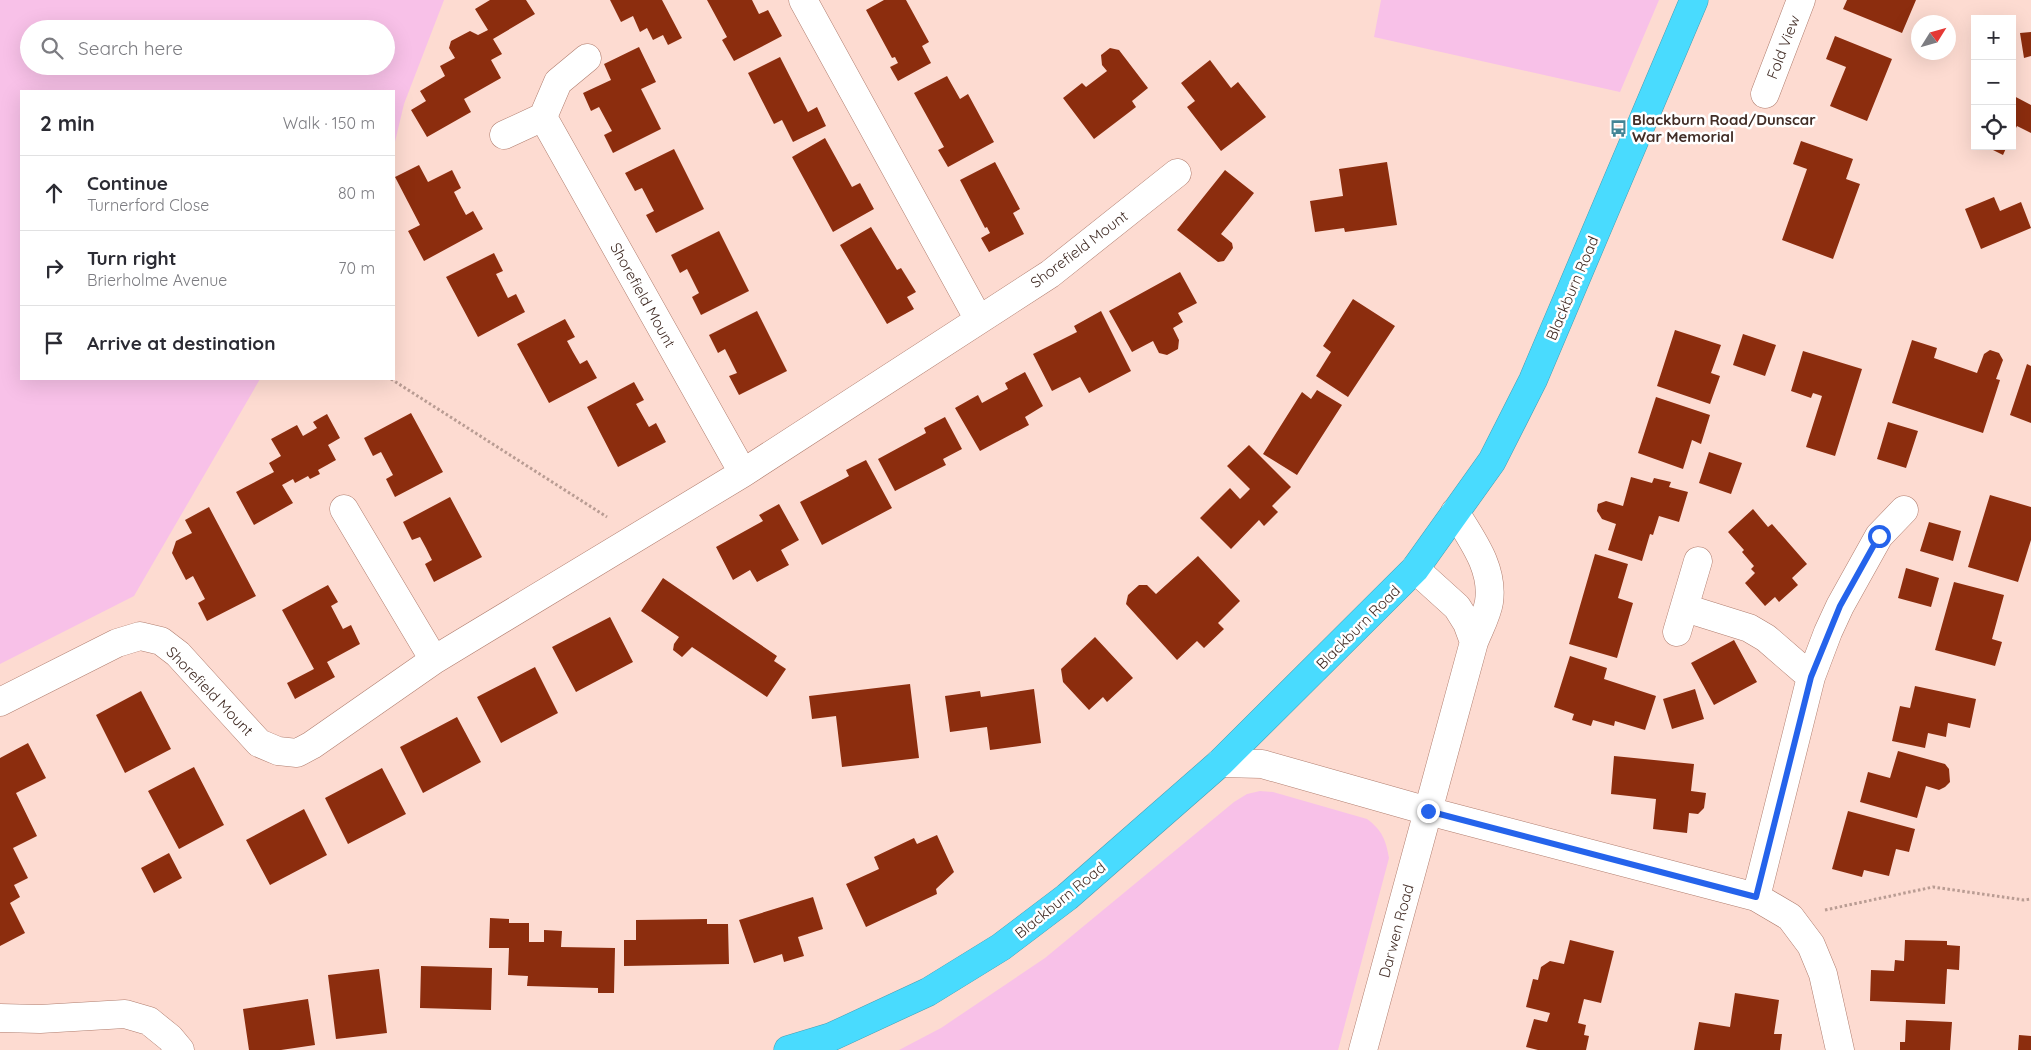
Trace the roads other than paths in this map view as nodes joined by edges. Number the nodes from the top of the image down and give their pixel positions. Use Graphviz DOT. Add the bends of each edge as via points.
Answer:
graph roads {
  1 [pos="1694,0"];
  2 [pos="1801,0"];
  3 [pos="812,3"];
  4 [pos="587,58"];
  5 [pos="1765,94"];
  6 [pos="543,117"];
  7 [pos="504,135"];
  8 [pos="1177,173"];
  9 [pos="979,320"];
  10 [pos="743,472"];
  11 [pos="1904,510"];
  12 [pos="1456,512"];
  13 [pos="344,525"];
  14 [pos="1698,562"];
  15 [pos="1415,568"];
  16 [pos="1474,642"];
  17 [pos="434,660"];
  18 [pos="1811,677"];
  19 [pos="0,702"];
  20 [pos="1220,763"];
  21 [pos="1428,811"];
  22 [pos="1756,897"];
  23 [pos="0,1018"];
  24 [pos="180,1050"];
  25 [pos="788,1050"];
  26 [pos="1363,1050"];
  27 [pos="1840,1050"];
  1 -- 12 [label="highway, Blackburn Road" via="1533,380 1492,461"];
  2 -- 5 [label="street, Fold View"];
  3 -- 9 [label="street"];
  4 -- 6 [label="street" via="558,82"];
  6 -- 7 [label="street"];
  6 -- 10 [label="street, Shorefield Mount"];
  8 -- 9 [label="street, Shorefield Mount" via="1050,274"];
  9 -- 10 [label="street, Shorefield Mount"];
  10 -- 17 [label="street, Shorefield Mount"];
  11 -- 18 [label="street" via="1879,536 1840,606"];
  12 -- 15 [label="highway, Blackburn Road"];
  12 -- 16 [label="street, Darwen Road" via="1484,560 1490,580 1489,603"];
  13 -- 17 [label="street"];
  14 -- 18 [label="street" via="1681,620 1749,628 1766,638"];
  15 -- 16 [label="street" via="1457,607"];
  15 -- 20 [label="highway, Blackburn Road"];
  16 -- 21 [label="street, Darwen Road"];
  17 -- 19 [label="street, Shorefield Mount" via="297,753 278,751 260,743 178,654 162,641 140,636 117,643"];
  18 -- 22 [label="street"];
  20 -- 21 [label="street" via="1262,764"];
  20 -- 25 [label="highway, Blackburn Road" via="1067,897 1001,947 928,992 831,1037"];
  21 -- 22 [label="street"];
  21 -- 26 [label="street, Darwen Road"];
  22 -- 27 [label="street" via="1790,917 1811,946 1823,974"];
  23 -- 24 [label="street" via="125,1014 149,1021"];
}
